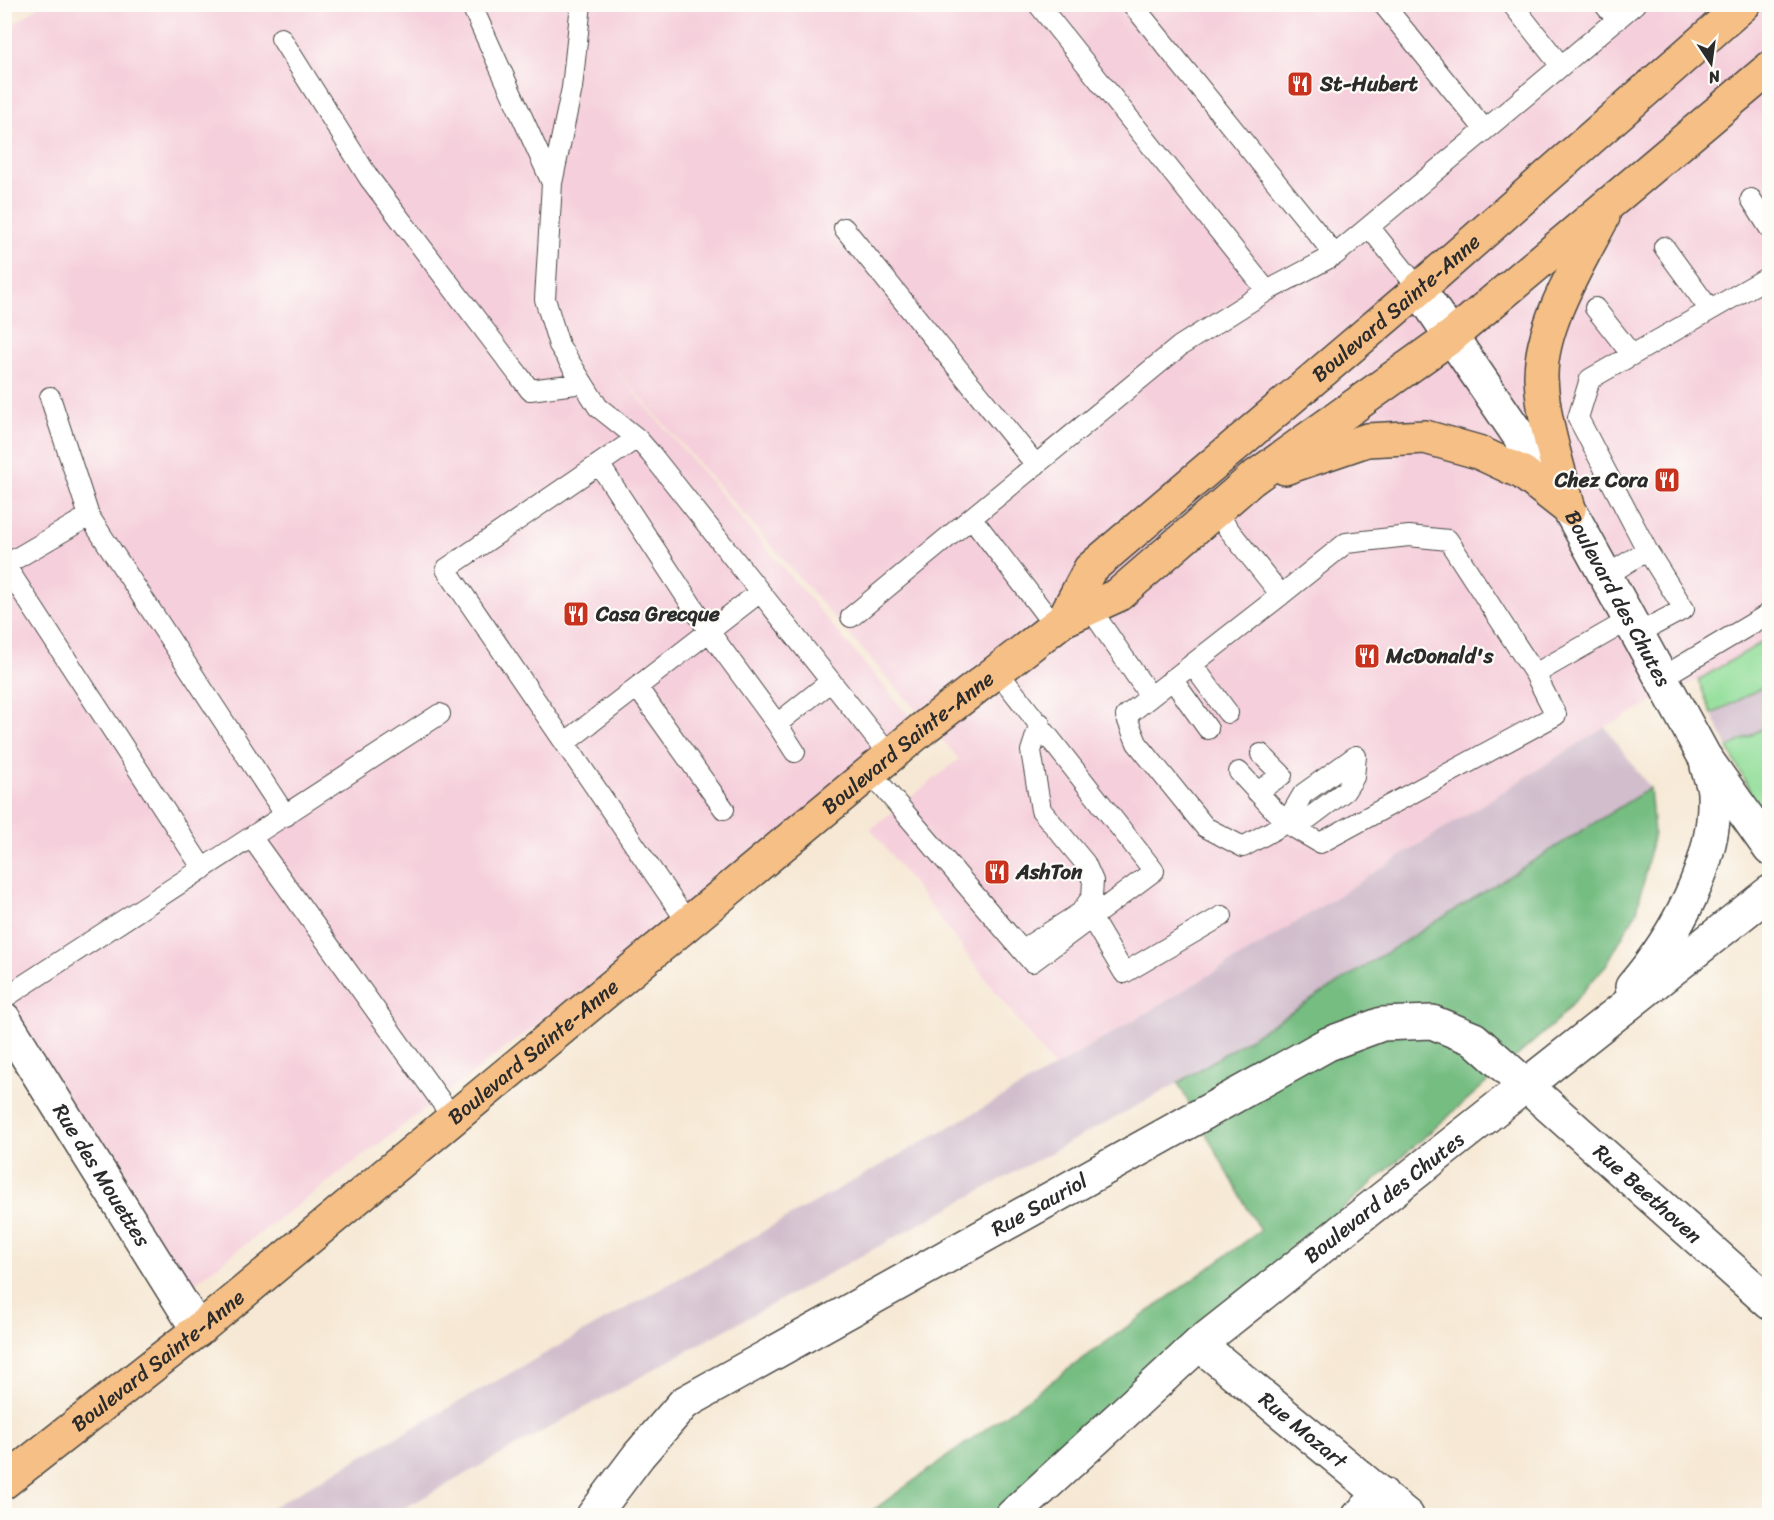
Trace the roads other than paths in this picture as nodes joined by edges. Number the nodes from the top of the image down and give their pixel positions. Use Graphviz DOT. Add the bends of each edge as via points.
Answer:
graph roads {
  1 [pos="471,4"];
  2 [pos="581,4"];
  3 [pos="1038,4"];
  4 [pos="1132,4"];
  5 [pos="1383,4"];
  6 [pos="1604,4"];
  7 [pos="1635,4"];
  8 [pos="1744,4"];
  9 [pos="1512,5"];
  10 [pos="1617,20"];
  11 [pos="281,38"];
  12 [pos="1561,66"];
  13 [pos="1770,68"];
  14 [pos="1485,130"];
  15 [pos="552,183"];
  16 [pos="1751,200"];
  17 [pos="1610,205"];
  18 [pos="844,228"];
  19 [pos="1370,228"];
  20 [pos="1770,229"];
  21 [pos="1665,247"];
  22 [pos="1335,255"];
  23 [pos="1770,276"];
  24 [pos="1419,289"];
  25 [pos="1268,291"];
  26 [pos="1595,308"];
  27 [pos="1710,310"];
  28 [pos="1452,336"];
  29 [pos="1632,355"];
  30 [pos="583,383"];
  31 [pos="50,397"];
  32 [pos="637,438"];
  33 [pos="599,464"];
  34 [pos="1036,465"];
  35 [pos="1252,479"];
  36 [pos="1569,509"];
  37 [pos="1214,512"];
  38 [pos="89,516"];
  39 [pos="972,518"];
  40 [pos="1647,550"];
  41 [pos="1606,576"];
  42 [pos="760,592"];
  43 [pos="1281,595"];
  44 [pos="1770,613"];
  45 [pos="851,617"];
  46 [pos="1070,618"];
  47 [pos="1633,627"];
  48 [pos="708,630"];
  49 [pos="1192,664"];
  50 [pos="997,671"];
  51 [pos="1535,674"];
  52 [pos="1661,678"];
  53 [pos="1172,679"];
  54 [pos="831,681"];
  55 [pos="637,687"];
  56 [pos="1150,696"];
  57 [pos="1228,713"];
  58 [pos="440,714"];
  59 [pos="1040,723"];
  60 [pos="777,724"];
  61 [pos="1208,729"];
  62 [pos="566,742"];
  63 [pos="795,752"];
  64 [pos="1261,754"];
  65 [pos="1356,756"];
  66 [pos="1704,756"];
  67 [pos="880,764"];
  68 [pos="1239,772"];
  69 [pos="1257,792"];
  70 [pos="724,809"];
  71 [pos="286,816"];
  72 [pos="1286,823"];
  73 [pos="252,838"];
  74 [pos="1770,849"];
  75 [pos="203,869"];
  76 [pos="1770,892"];
  77 [pos="1222,916"];
  78 [pos="1092,919"];
  79 [pos="688,923"];
  80 [pos="1023,949"];
  81 [pos="4,998"];
  82 [pos="4,1019"];
  83 [pos="1593,1032"];
  84 [pos="1524,1086"];
  85 [pos="453,1118"];
  86 [pos="1770,1303"];
  87 [pos="198,1330"];
  88 [pos="1199,1344"];
  89 [pos="4,1482"];
  90 [pos="1382,1494"];
  91 [pos="593,1515"];
  92 [pos="1012,1515"];
  93 [pos="1359,1515"];
  94 [pos="1407,1515"];
  1 -- 15 [label="lane"];
  2 -- 15 [label="lane" via="572,88"];
  3 -- 25 [label="lane"];
  4 -- 22 [label="lane"];
  5 -- 14 [label="lane"];
  6 -- 10 [label="lane"];
  7 -- 10 [label="lane"];
  8 -- 24 [label="main road, Boulevard Sainte-Anne"];
  9 -- 12 [label="lane"];
  10 -- 12 [label="lane"];
  11 -- 30 [label="lane" via="369,178 530,390"];
  12 -- 14 [label="lane"];
  13 -- 17 [label="main road, Boulevard Sainte-Anne"];
  14 -- 19 [label="lane"];
  15 -- 30 [label="lane" via="545,299 559,345"];
  16 -- 20 [label="lane"];
  17 -- 28 [label="main road, Boulevard Sainte-Anne"];
  17 -- 36 [label="main road" via="1549,331 1541,377 1546,421"];
  18 -- 34 [label="lane"];
  19 -- 22 [label="lane"];
  19 -- 24 [label="lane"];
  21 -- 27 [label="lane"];
  22 -- 25 [label="lane"];
  23 -- 27 [label="lane"];
  24 -- 28 [label="street, Boulevard des Chutes"];
  24 -- 46 [label="main road, Boulevard Sainte-Anne" via="1090,569"];
  25 -- 34 [label="lane" via="1180,346"];
  26 -- 29 [label="lane"];
  27 -- 29 [label="lane"];
  28 -- 35 [label="main road, Boulevard Sainte-Anne"];
  28 -- 36 [label="street, Boulevard des Chutes"];
  29 -- 40 [label="lane" via="1590,379 1578,418"];
  30 -- 32 [label="lane" via="598,407"];
  31 -- 38 [label="lane"];
  32 -- 33 [label="lane"];
  32 -- 42 [label="lane"];
  33 -- 48 [label="lane"];
  33 -- 62 [label="lane" via="446,569"];
  34 -- 39 [label="lane"];
  35 -- 36 [label="main road" via="1366,440 1425,437 1478,452 1523,473"];
  35 -- 37 [label="main road, Boulevard Sainte-Anne"];
  36 -- 41 [label="street, Boulevard des Chutes"];
  37 -- 43 [label="lane"];
  37 -- 46 [label="main road, Boulevard Sainte-Anne" via="1118,595"];
  38 -- 71 [label="lane"];
  38 -- 75 [label="lane" via="5,565"];
  39 -- 45 [label="lane"];
  39 -- 46 [label="lane"];
  40 -- 41 [label="lane"];
  40 -- 47 [label="lane" via="1684,609"];
  41 -- 47 [label="street, Boulevard des Chutes"];
  42 -- 48 [label="lane"];
  42 -- 54 [label="lane"];
  43 -- 49 [label="lane"];
  43 -- 51 [label="lane" via="1346,543 1409,536 1448,540"];
  44 -- 52 [label="lane"];
  46 -- 50 [label="main road, Boulevard Sainte-Anne"];
  46 -- 56 [label="lane"];
  47 -- 51 [label="lane"];
  47 -- 52 [label="street, Boulevard des Chutes"];
  48 -- 55 [label="lane"];
  48 -- 60 [label="lane"];
  49 -- 53 [label="lane"];
  49 -- 57 [label="lane"];
  50 -- 59 [label="lane"];
  50 -- 67 [label="main road, Boulevard Sainte-Anne"];
  51 -- 72 [label="lane" via="1556,715 1320,843"];
  52 -- 66 [label="street, Boulevard des Chutes"];
  53 -- 56 [label="lane"];
  53 -- 61 [label="lane"];
  54 -- 60 [label="lane"];
  54 -- 67 [label="lane"];
  55 -- 62 [label="lane"];
  55 -- 70 [label="lane"];
  56 -- 72 [label="lane" via="1126,716 1137,743 1205,827 1242,847"];
  58 -- 71 [label="lane"];
  59 -- 78 [label="lane" via="1154,871"];
  59 -- 80 [label="lane" via="1031,751 1041,810 1085,863 1093,881 1092,897 1080,913"];
  60 -- 63 [label="lane"];
  62 -- 79 [label="lane"];
  64 -- 69 [label="lane" via="1282,775"];
  65 -- 72 [label="lane" via="1303,794"];
  66 -- 74 [label="street, Boulevard des Chutes"];
  66 -- 83 [label="street" via="1714,792 1710,839 1694,886 1643,974"];
  67 -- 79 [label="main road, Boulevard Sainte-Anne"];
  67 -- 80 [label="lane"];
  68 -- 69 [label="lane"];
  69 -- 72 [label="lane"];
  71 -- 73 [label="lane"];
  73 -- 75 [label="lane"];
  73 -- 85 [label="lane"];
  75 -- 81 [label="lane"];
  76 -- 83 [label="street, Boulevard des Chutes"];
  77 -- 78 [label="lane" via="1124,973"];
  78 -- 80 [label="lane" via="1032,962"];
  79 -- 85 [label="main road, Boulevard Sainte-Anne"];
  82 -- 87 [label="street, Rue des Mouettes"];
  83 -- 84 [label="street, Boulevard des Chutes"];
  84 -- 86 [label="street, Rue Beethoven"];
  84 -- 88 [label="street, Boulevard des Chutes"];
  84 -- 91 [label="street, Rue Sauriol" via="1474,1039 1432,1022 1382,1024 1328,1044 684,1403"];
  85 -- 87 [label="main road, Boulevard Sainte-Anne"];
  87 -- 89 [label="main road, Boulevard Sainte-Anne"];
  88 -- 90 [label="street, Rue Mozart"];
  88 -- 92 [label="street, Boulevard des Chutes"];
  90 -- 93 [label="street"];
  90 -- 94 [label="street, Rue Mozart"];
}
